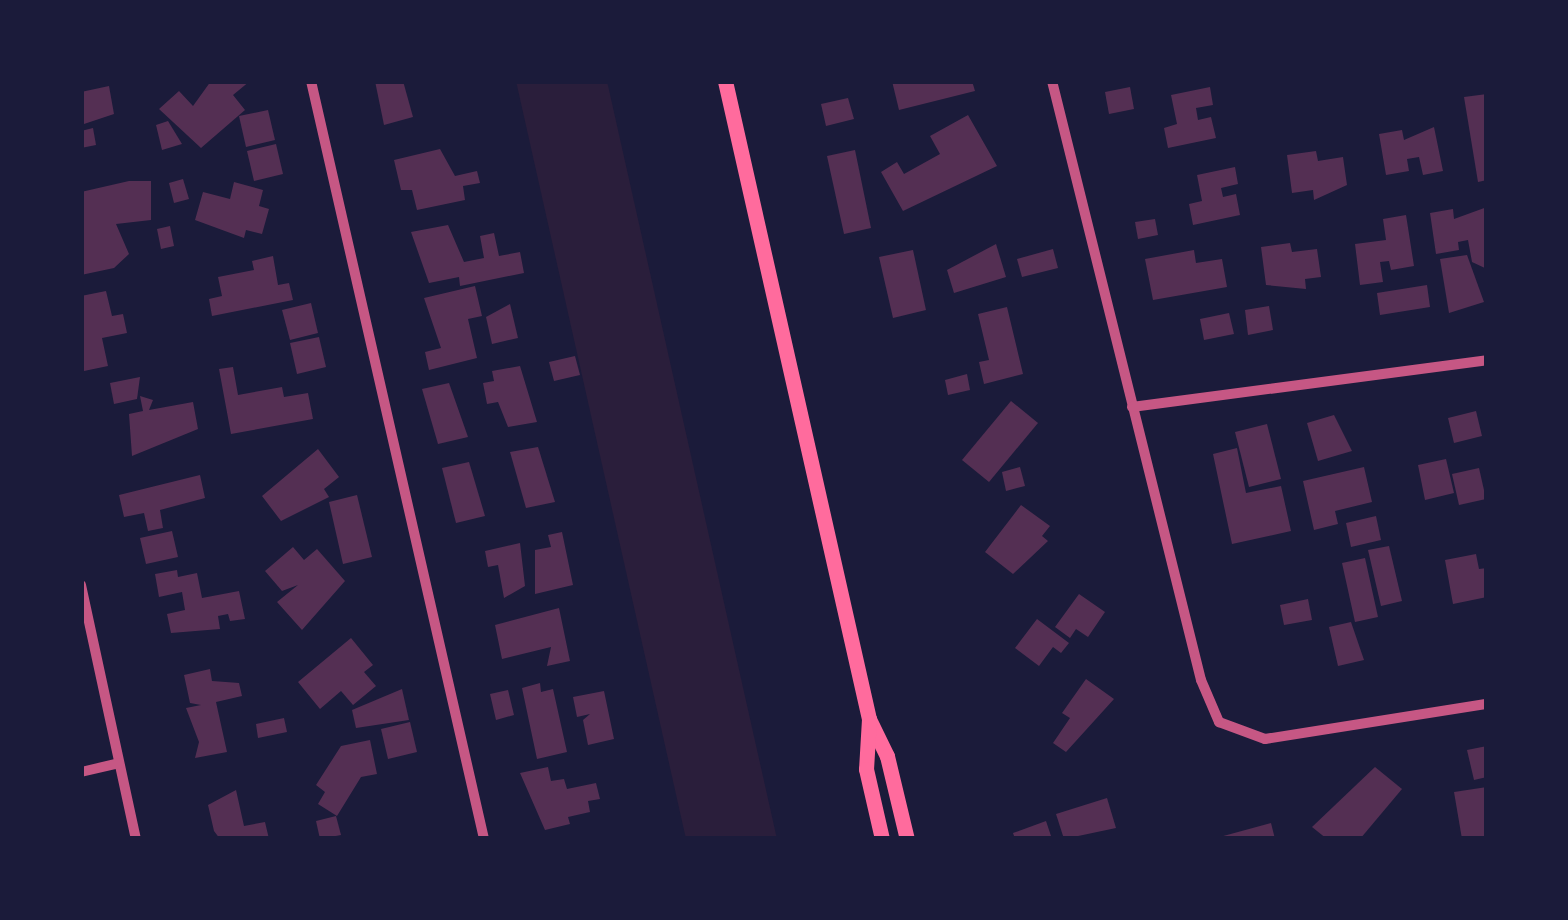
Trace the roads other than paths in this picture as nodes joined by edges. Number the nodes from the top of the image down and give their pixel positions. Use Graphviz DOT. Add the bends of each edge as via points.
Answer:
graph roads {
  1 [pos="311,81"];
  2 [pos="725,81"];
  3 [pos="1052,81"];
  4 [pos="1487,360"];
  5 [pos="1132,407"];
  6 [pos="81,585"];
  7 [pos="1487,704"];
  8 [pos="869,719"];
  9 [pos="119,763"];
  10 [pos="81,772"];
  11 [pos="136,839"];
  12 [pos="484,839"];
  13 [pos="882,839"];
  14 [pos="908,839"];
  1 -- 12 [label="street"];
  2 -- 8 [label="main road"];
  3 -- 5 [label="street"];
  4 -- 5 [label="street"];
  5 -- 7 [label="street" via="1201,680 1219,722 1264,739"];
  6 -- 9 [label="street"];
  8 -- 13 [label="main road" via="866,769"];
  8 -- 14 [label="main road"];
  9 -- 10 [label="street"];
  9 -- 11 [label="street"];
}
